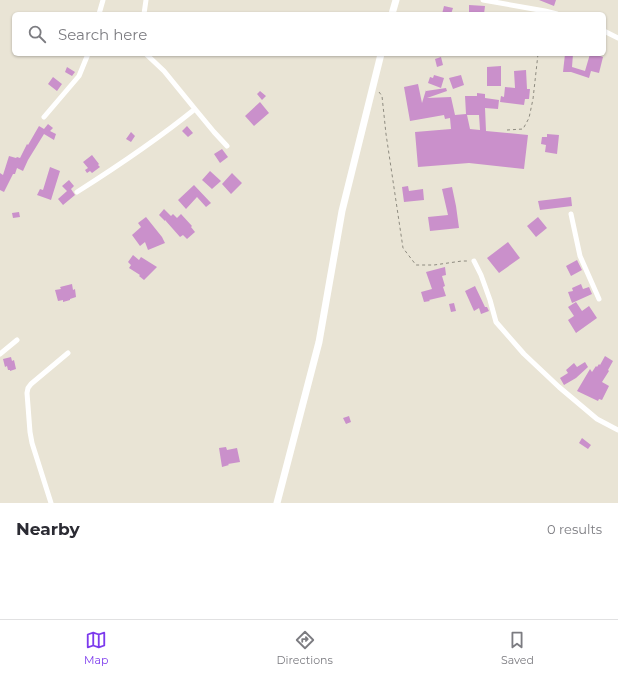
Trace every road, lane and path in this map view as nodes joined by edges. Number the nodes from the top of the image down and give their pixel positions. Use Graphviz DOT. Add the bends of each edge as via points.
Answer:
graph roads {
  1 [pos="103,0"];
  2 [pos="146,0"];
  3 [pos="396,0"];
  4 [pos="483,0"];
  5 [pos="100,12"];
  6 [pos="144,12"];
  7 [pos="393,12"];
  8 [pos="549,12"];
  9 [pos="606,32"];
  10 [pos="618,38"];
  11 [pos="87,56"];
  12 [pos="148,56"];
  13 [pos="380,56"];
  14 [pos="538,56"];
  15 [pos="373,83"];
  16 [pos="195,109"];
  17 [pos="44,117"];
  18 [pos="507,130"];
  19 [pos="227,146"];
  20 [pos="77,192"];
  21 [pos="571,214"];
  22 [pos="474,261"];
  23 [pos="599,299"];
  24 [pos="17,340"];
  25 [pos="68,353"];
  26 [pos="0,354"];
  27 [pos="618,430"];
  28 [pos="51,503"];
  29 [pos="277,503"];
  1 -- 5 [label="street"];
  2 -- 6 [label="street"];
  3 -- 7 [label="street"];
  4 -- 8 [label="street"];
  9 -- 10 [label="street"];
  11 -- 17 [label="street" via="79,76"];
  12 -- 16 [label="street"];
  13 -- 15 [label="street"];
  14 -- 18 [label="path" via="529,118 523,129"];
  15 -- 22 [label="path" via="382,96 403,248 416,265"];
  15 -- 29 [label="street" via="342,211 319,342"];
  16 -- 19 [label="street"];
  16 -- 20 [label="street" via="119,165"];
  21 -- 23 [label="street" via="580,256"];
  22 -- 27 [label="street" via="496,322 524,354 559,387 596,419"];
  24 -- 26 [label="street"];
  25 -- 28 [label="street" via="31,384 27,393 32,443"];
}
